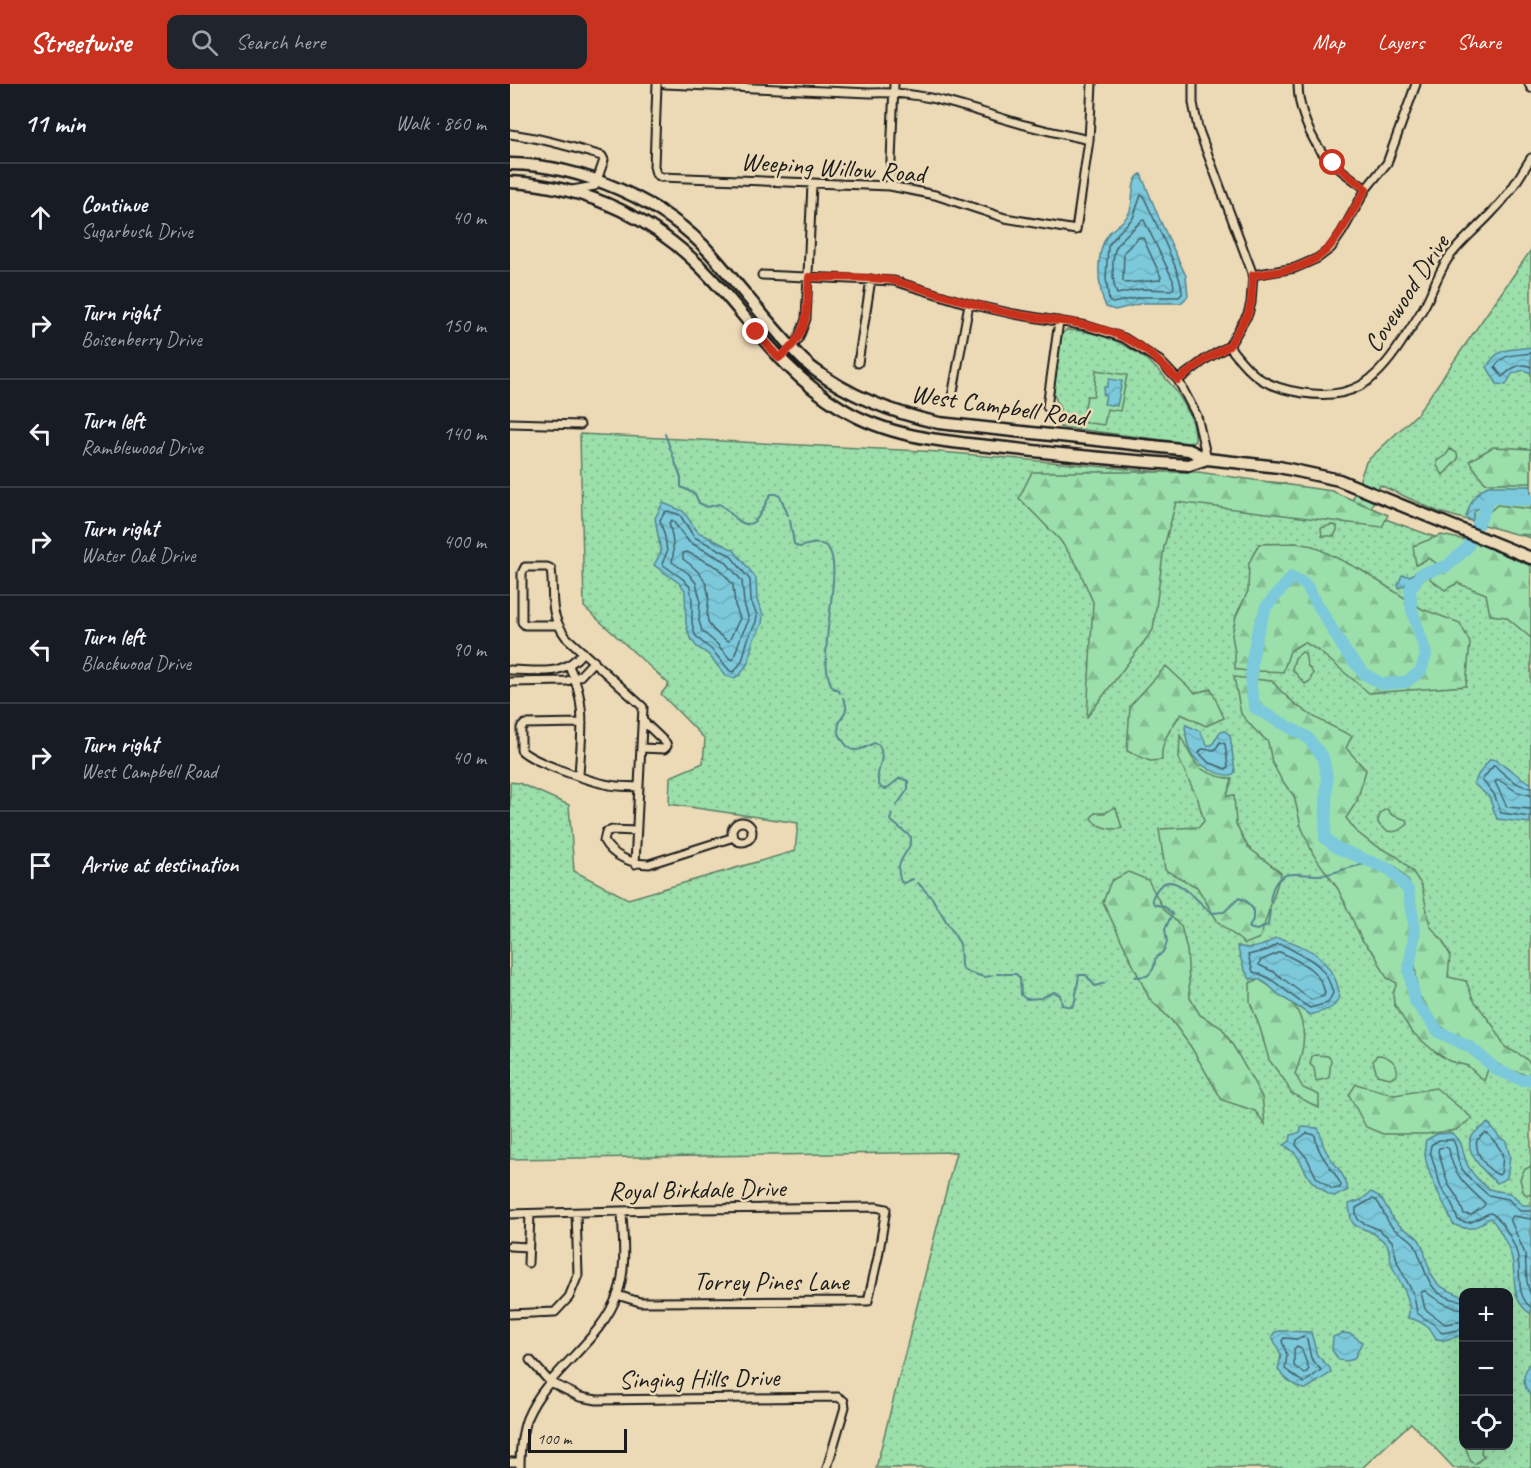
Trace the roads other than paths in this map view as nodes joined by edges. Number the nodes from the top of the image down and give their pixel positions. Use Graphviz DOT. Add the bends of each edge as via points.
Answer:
graph roads {
  1 [pos="657,84"];
  2 [pos="665,84"];
  3 [pos="1092,84"];
  4 [pos="1193,84"];
  5 [pos="1298,84"];
  6 [pos="1416,84"];
  7 [pos="894,88"];
  8 [pos="510,134"];
  9 [pos="1089,140"];
  10 [pos="1531,158"];
  11 [pos="510,164"];
  12 [pos="598,181"];
  13 [pos="510,182"];
  14 [pos="812,184"];
  15 [pos="890,186"];
  16 [pos="1366,189"];
  17 [pos="572,190"];
  18 [pos="718,262"];
  19 [pos="705,272"];
  20 [pos="762,274"];
  21 [pos="1253,275"];
  22 [pos="809,277"];
  23 [pos="871,279"];
  24 [pos="969,304"];
  25 [pos="1059,321"];
  26 [pos="1229,346"];
  27 [pos="791,348"];
  28 [pos="779,358"];
  29 [pos="858,363"];
  30 [pos="1178,380"];
  31 [pos="952,397"];
  32 [pos="1047,406"];
  33 [pos="510,423"];
  34 [pos="580,425"];
  35 [pos="1207,459"];
  36 [pos="1531,558"];
  37 [pos="557,625"];
  38 [pos="583,652"];
  39 [pos="594,661"];
  40 [pos="569,666"];
  41 [pos="510,670"];
  42 [pos="575,678"];
  43 [pos="510,682"];
  44 [pos="643,721"];
  45 [pos="582,723"];
  46 [pos="641,748"];
  47 [pos="579,776"];
  48 [pos="639,787"];
  49 [pos="636,831"];
  50 [pos="734,837"];
  51 [pos="636,864"];
  52 [pos="886,1209"];
  53 [pos="622,1211"];
  54 [pos="576,1213"];
  55 [pos="510,1214"];
  56 [pos="530,1214"];
  57 [pos="510,1246"];
  58 [pos="528,1247"];
  59 [pos="528,1263"];
  60 [pos="617,1295"];
  61 [pos="510,1314"];
  62 [pos="530,1360"];
  63 [pos="550,1382"];
  64 [pos="510,1462"];
  65 [pos="520,1465"];
  66 [pos="827,1468"];
  1 -- 14 [label="street, Weeping Willow Road" via="653,159 656,174 668,178"];
  2 -- 7 [label="street" via="870,93"];
  3 -- 9 [label="street"];
  4 -- 21 [label="street" via="1194,114 1200,135"];
  5 -- 16 [label="street" via="1303,113 1320,149"];
  6 -- 16 [label="street" via="1391,156"];
  7 -- 9 [label="street"];
  7 -- 15 [label="street"];
  8 -- 12 [label="street" via="602,156"];
  9 -- 15 [label="street, Weeping Willow Road" via="1076,230 1005,218 935,195"];
  10 -- 26 [label="street, Covewood Drive" via="1496,208 1448,260 1413,324 1382,369 1368,382 1342,393 1284,390 1255,377"];
  11 -- 12 [label="main road, West Campbell Road"];
  12 -- 17 [label="street" via="595,186"];
  12 -- 18 [label="main road, West Campbell Road" via="657,210 686,230"];
  13 -- 17 [label="main road, West Campbell Road"];
  14 -- 15 [label="street, Weeping Willow Road"];
  14 -- 22 [label="street"];
  16 -- 21 [label="street" via="1342,232 1324,254 1295,268"];
  17 -- 19 [label="main road, West Campbell Road" via="636,217 684,251"];
  18 -- 19 [label="main road"];
  18 -- 27 [label="main road, West Campbell Road"];
  19 -- 28 [label="main road, West Campbell Road"];
  20 -- 22 [label="street"];
  21 -- 26 [label="street" via="1248,314"];
  22 -- 23 [label="street"];
  22 -- 27 [label="street" via="803,331"];
  23 -- 24 [label="street" via="894,281"];
  23 -- 29 [label="street"];
  24 -- 25 [label="street"];
  24 -- 31 [label="street"];
  25 -- 30 [label="street" via="1124,338 1160,361"];
  25 -- 32 [label="street"];
  26 -- 30 [label="street"];
  27 -- 28 [label="street"];
  27 -- 35 [label="main road, West Campbell Road" via="840,387 903,415 973,428 1189,450"];
  28 -- 35 [label="main road, West Campbell Road" via="813,389 843,409 912,436 1157,463 1189,465"];
  30 -- 35 [label="street" via="1197,416"];
  33 -- 34 [label="street"];
  35 -- 36 [label="main road, West Campbell Road" via="1321,474"];
  37 -- 37 [label="street" via="551,569 525,567 522,622 530,626"];
  37 -- 38 [label="street"];
  38 -- 39 [label="street"];
  38 -- 40 [label="street"];
  39 -- 42 [label="street"];
  39 -- 44 [label="street" via="643,707"];
  40 -- 41 [label="street" via="558,670"];
  40 -- 42 [label="street"];
  42 -- 43 [label="street" via="559,682"];
  42 -- 45 [label="street" via="581,697"];
  44 -- 46 [label="street"];
  44 -- 46 [label="street" via="667,746"];
  45 -- 47 [label="street"];
  45 -- 47 [label="street" via="529,723 521,728 521,750 528,756"];
  46 -- 48 [label="street"];
  47 -- 48 [label="street" via="610,785"];
  48 -- 49 [label="street"];
  49 -- 51 [label="street"];
  49 -- 51 [label="street" via="612,830 603,836 612,851"];
  50 -- 51 [label="street" via="649,864"];
  52 -- 53 [label="street, Royal Birkdale Drive"];
  52 -- 60 [label="street, Torrey Pines Lane" via="868,1301 640,1302"];
  53 -- 54 [label="street, Royal Birkdale Drive"];
  53 -- 60 [label="street" via="624,1261"];
  54 -- 56 [label="street, Royal Birkdale Drive"];
  54 -- 61 [label="street" via="578,1275 569,1298 555,1312"];
  55 -- 56 [label="street, Royal Birkdale Drive"];
  56 -- 58 [label="street"];
  57 -- 58 [label="street"];
  58 -- 59 [label="street"];
  60 -- 63 [label="street" via="598,1328"];
  62 -- 63 [label="street"];
  63 -- 65 [label="street" via="526,1420"];
  63 -- 66 [label="street, Singing Hills Drive" via="580,1397 597,1400 838,1397 845,1407"];
  64 -- 65 [label="street"];
}
